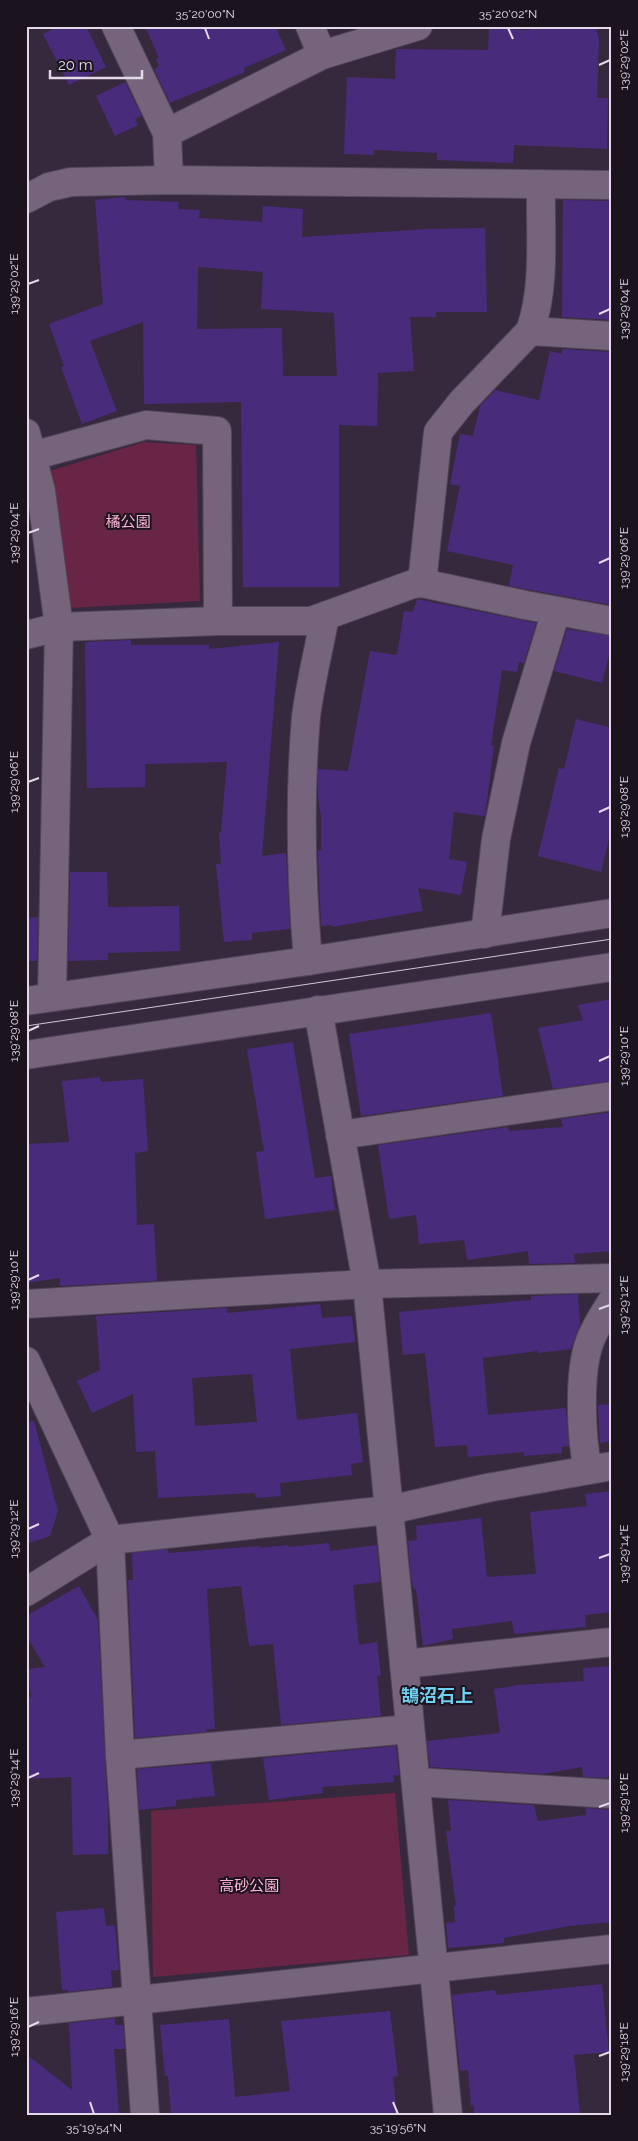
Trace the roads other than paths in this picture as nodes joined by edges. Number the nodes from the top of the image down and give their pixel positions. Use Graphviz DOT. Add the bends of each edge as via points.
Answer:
graph roads {
  1 [pos="116,26"];
  2 [pos="310,26"];
  3 [pos="418,26"];
  4 [pos="322,55"];
  5 [pos="167,134"];
  6 [pos="169,180"];
  7 [pos="541,184"];
  8 [pos="612,185"];
  9 [pos="26,199"];
  10 [pos="530,332"];
  11 [pos="612,336"];
  12 [pos="29,444"];
  13 [pos="422,583"];
  14 [pos="556,611"];
  15 [pos="325,616"];
  16 [pos="612,621"];
  17 [pos="218,622"];
  18 [pos="59,627"];
  19 [pos="26,635"];
  20 [pos="612,913"];
  21 [pos="485,934"];
  22 [pos="308,961"];
  23 [pos="612,967"];
  24 [pos="39,999"];
  25 [pos="318,1010"];
  26 [pos="26,1055"];
  27 [pos="612,1096"];
  28 [pos="340,1135"];
  29 [pos="612,1278"];
  30 [pos="367,1284"];
  31 [pos="612,1301"];
  32 [pos="26,1304"];
  33 [pos="26,1361"];
  34 [pos="600,1468"];
  35 [pos="389,1510"];
  36 [pos="110,1540"];
  37 [pos="26,1592"];
  38 [pos="612,1642"];
  39 [pos="404,1664"];
  40 [pos="410,1729"];
  41 [pos="120,1755"];
  42 [pos="416,1782"];
  43 [pos="612,1794"];
  44 [pos="612,1949"];
  45 [pos="433,1968"];
  46 [pos="138,2000"];
  47 [pos="26,2012"];
  48 [pos="145,2115"];
  49 [pos="448,2115"];
  1 -- 5 [label="street"];
  2 -- 4 [label="street"];
  3 -- 4 [label="street"];
  4 -- 5 [label="street"];
  5 -- 6 [label="street"];
  6 -- 7 [label="street"];
  6 -- 9 [label="street" via="71,182 49,187"];
  7 -- 8 [label="street"];
  7 -- 10 [label="street" via="539,296"];
  10 -- 11 [label="street"];
  10 -- 13 [label="street" via="461,403 438,432"];
  12 -- 17 [label="street" via="146,425 217,431"];
  12 -- 18 [label="street" via="40,491"];
  13 -- 14 [label="street"];
  13 -- 15 [label="street"];
  14 -- 16 [label="street"];
  14 -- 21 [label="street" via="516,743 496,840"];
  15 -- 17 [label="street" via="312,621"];
  15 -- 22 [label="street" via="307,715 301,805 302,892"];
  17 -- 18 [label="street"];
  18 -- 19 [label="street"];
  18 -- 24 [label="street"];
  20 -- 21 [label="street"];
  21 -- 22 [label="street"];
  22 -- 24 [label="street"];
  23 -- 25 [label="street"];
  25 -- 26 [label="street"];
  25 -- 28 [label="street"];
  27 -- 28 [label="street"];
  28 -- 30 [label="street"];
  29 -- 30 [label="street"];
  30 -- 32 [label="street"];
  30 -- 35 [label="street"];
  31 -- 34 [label="street" via="589,1342 584,1374 583,1445"];
  33 -- 36 [label="street"];
  34 -- 35 [label="street"];
  35 -- 36 [label="street"];
  35 -- 39 [label="street"];
  36 -- 37 [label="street"];
  36 -- 41 [label="street"];
  38 -- 39 [label="street"];
  39 -- 40 [label="street"];
  40 -- 41 [label="street"];
  40 -- 42 [label="street"];
  41 -- 46 [label="street"];
  42 -- 43 [label="street"];
  42 -- 45 [label="street"];
  44 -- 45 [label="street"];
  45 -- 46 [label="street"];
  45 -- 49 [label="street"];
  46 -- 47 [label="street"];
  46 -- 48 [label="street"];
}
